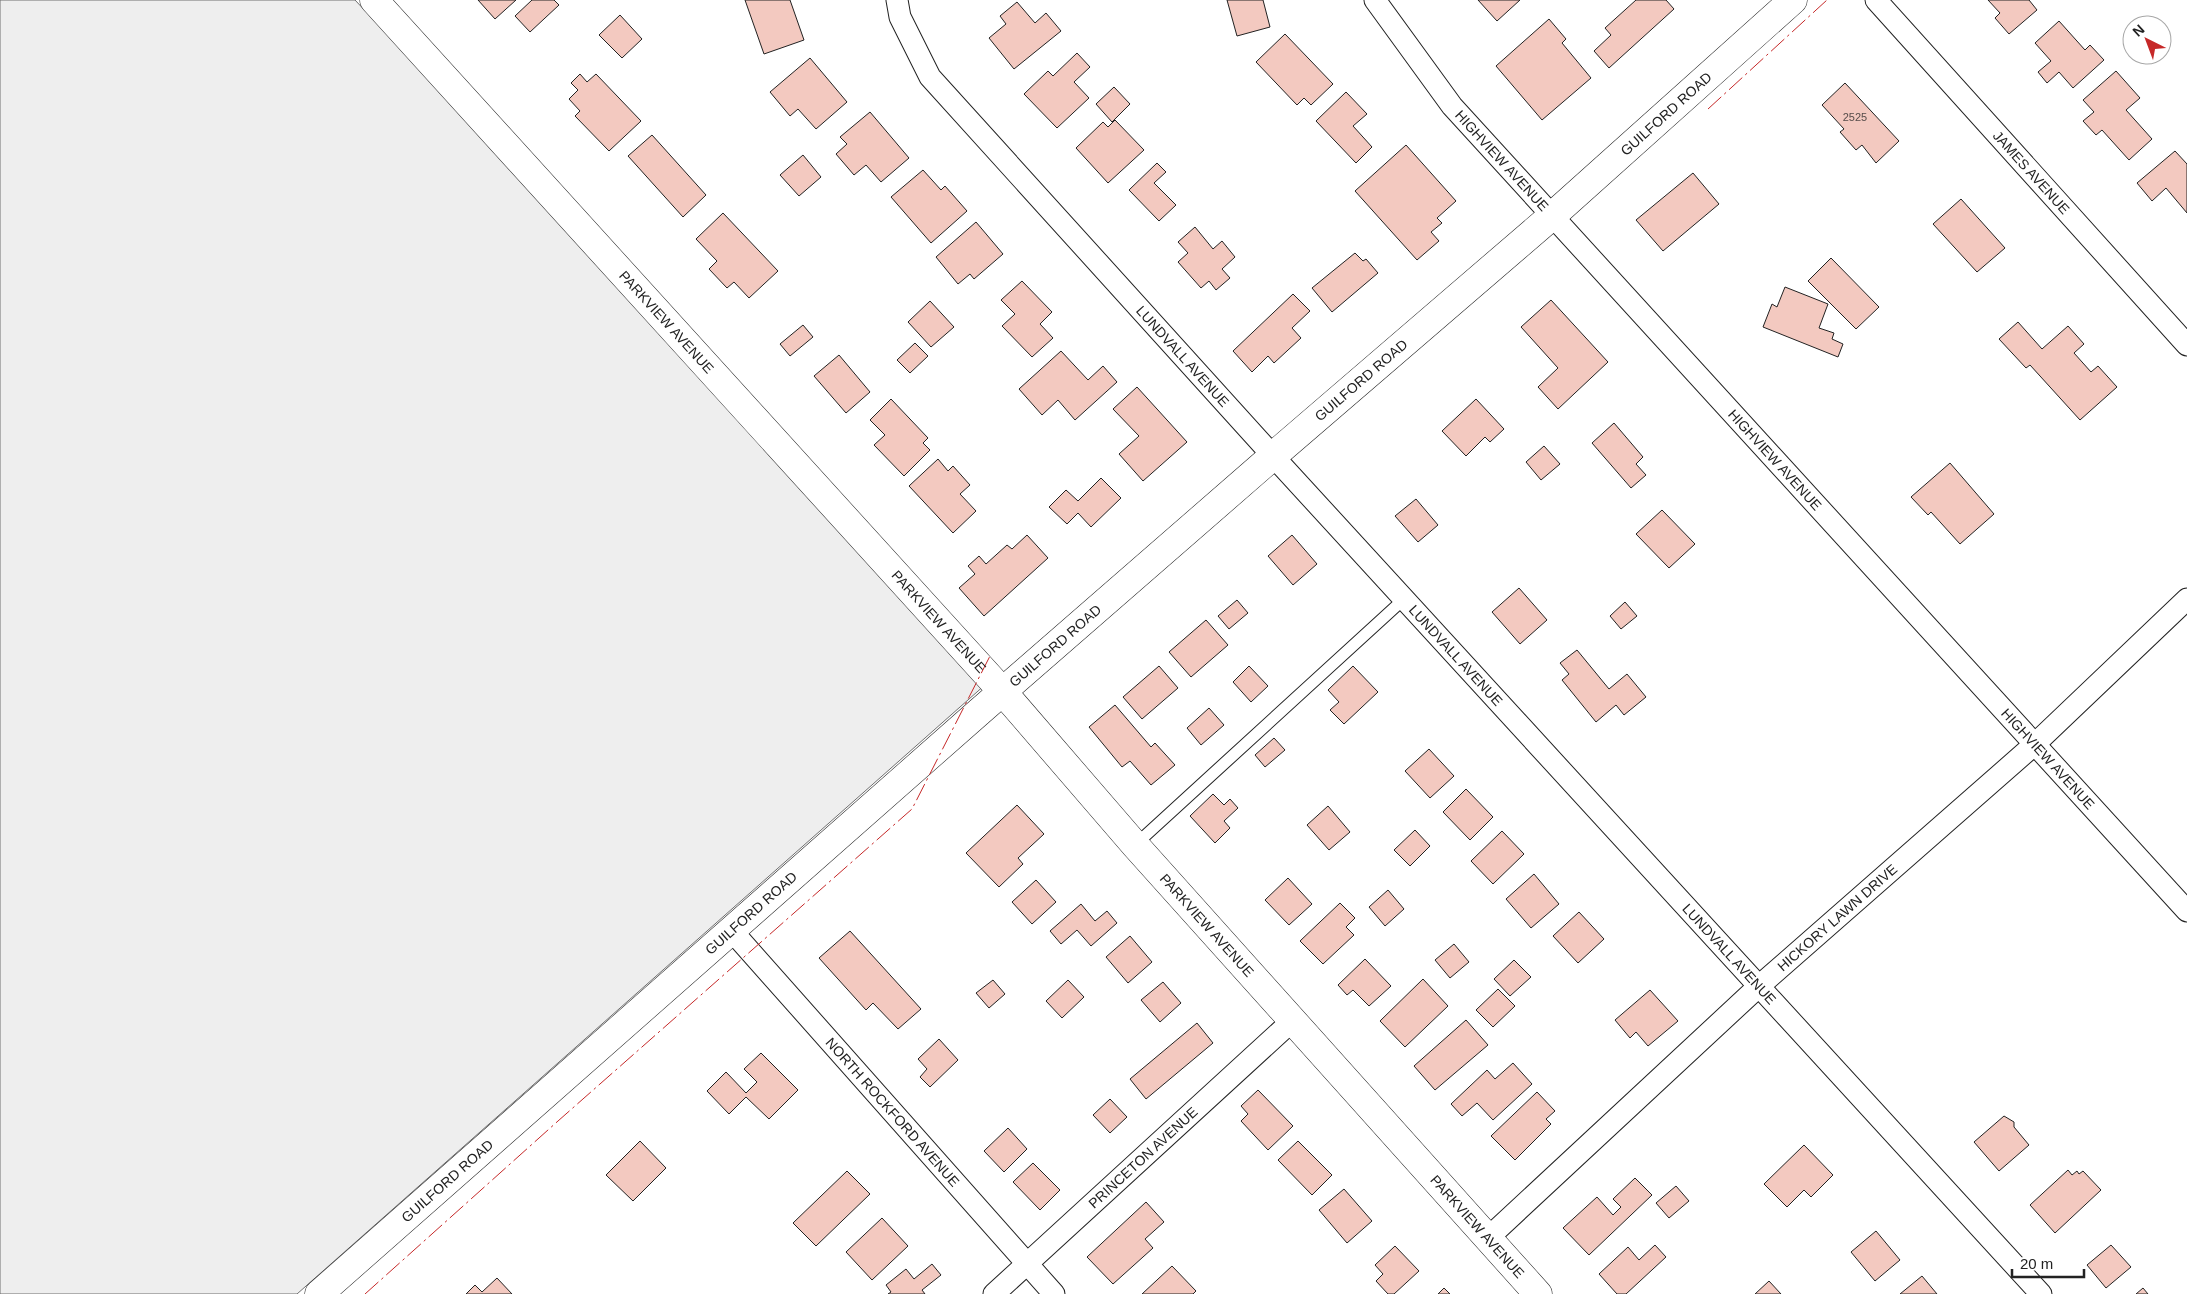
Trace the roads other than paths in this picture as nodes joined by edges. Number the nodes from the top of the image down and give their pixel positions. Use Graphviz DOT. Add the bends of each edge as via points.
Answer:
graph roads {
  1 [pos="374,0"];
  2 [pos="897,0"];
  3 [pos="1375,0"];
  4 [pos="1793,0"];
  5 [pos="1876,0"];
  6 [pos="1552,216"];
  7 [pos="2187,345"];
  8 [pos="1273,456"];
  9 [pos="1404,599"];
  10 [pos="2187,600"];
  11 [pos="1003,692"];
  12 [pos="2035,744"];
  13 [pos="1135,845"];
  14 [pos="2187,911"];
  15 [pos="732,931"];
  16 [pos="1758,987"];
  17 [pos="1292,1021"];
  18 [pos="1488,1238"];
  19 [pos="1027,1264"];
  20 [pos="319,1294"];
  21 [pos="994,1294"];
  22 [pos="1054,1294"];
  23 [pos="1538,1294"];
  24 [pos="2041,1294"];
  1 -- 11 [label="street, PARKVIEW AVENUE"];
  2 -- 8 [label="street, LUNDVALL AVENUE" via="900,17 930,76"];
  3 -- 6 [label="street, HIGHVIEW AVENUE" via="1452,106"];
  4 -- 6 [label="street, GUILFORD ROAD"];
  5 -- 7 [label="street, JAMES AVENUE"];
  6 -- 8 [label="street, GUILFORD ROAD"];
  6 -- 12 [label="street, HIGHVIEW AVENUE"];
  8 -- 9 [label="street, LUNDVALL AVENUE"];
  8 -- 11 [label="street, GUILFORD ROAD"];
  9 -- 13 [label="lane"];
  9 -- 16 [label="street, LUNDVALL AVENUE"];
  10 -- 12 [label="street, HICKORY LAWN DRIVE"];
  11 -- 13 [label="street, PARKVIEW AVENUE"];
  11 -- 15 [label="street, GUILFORD ROAD"];
  12 -- 14 [label="street, HIGHVIEW AVENUE"];
  12 -- 16 [label="street, HICKORY LAWN DRIVE"];
  13 -- 17 [label="street, PARKVIEW AVENUE"];
  15 -- 19 [label="street, NORTH ROCKFORD AVENUE"];
  15 -- 20 [label="street, GUILFORD ROAD"];
  16 -- 18 [label="street, HICKORY LAWN DRIVE"];
  16 -- 24 [label="street, LUNDVALL AVENUE"];
  17 -- 18 [label="street, PARKVIEW AVENUE"];
  17 -- 19 [label="street, PRINCETON AVENUE"];
  18 -- 23 [label="street, PARKVIEW AVENUE"];
  19 -- 21 [label="street, PRINCETON AVENUE"];
  19 -- 22 [label="street, NORTH ROCKFORD AVENUE"];
}
